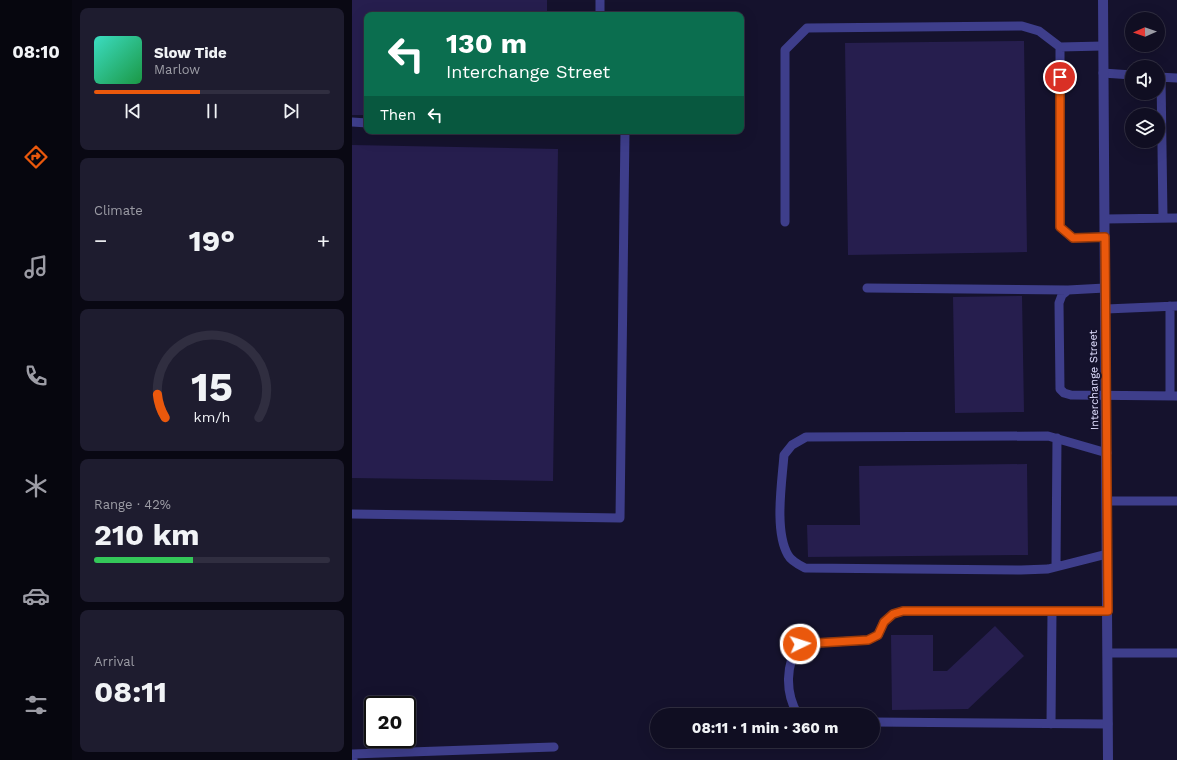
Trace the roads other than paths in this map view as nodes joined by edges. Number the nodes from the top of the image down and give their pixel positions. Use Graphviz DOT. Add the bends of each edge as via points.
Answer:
graph roads {
  1 [pos="600,0"];
  2 [pos="1103,0"];
  3 [pos="600,12"];
  4 [pos="1103,46"];
  5 [pos="1060,47"];
  6 [pos="1103,74"];
  7 [pos="1125,75"];
  8 [pos="1165,77"];
  9 [pos="1177,78"];
  10 [pos="1160,100"];
  11 [pos="352,122"];
  12 [pos="364,123"];
  13 [pos="625,134"];
  14 [pos="1163,218"];
  15 [pos="1177,218"];
  16 [pos="1105,219"];
  17 [pos="785,222"];
  18 [pos="1105,237"];
  19 [pos="867,288"];
  20 [pos="1105,288"];
  21 [pos="1068,290"];
  22 [pos="1173,306"];
  23 [pos="1106,309"];
  24 [pos="1106,396"];
  25 [pos="1173,396"];
  26 [pos="1056,438"];
  27 [pos="1107,453"];
  28 [pos="1107,501"];
  29 [pos="1177,501"];
  30 [pos="352,514"];
  31 [pos="1107,554"];
  32 [pos="1056,566"];
  33 [pos="1052,611"];
  34 [pos="1108,611"];
  35 [pos="1108,653"];
  36 [pos="1177,653"];
  37 [pos="795,708"];
  38 [pos="880,722"];
  39 [pos="1051,724"];
  40 [pos="1108,724"];
  41 [pos="554,747"];
  42 [pos="353,760"];
  43 [pos="1108,760"];
  1 -- 3 [label="lane"];
  2 -- 4 [label="street, Interchange Street"];
  4 -- 5 [label="lane"];
  4 -- 6 [label="street, Interchange Street"];
  5 -- 17 [label="lane" via="1039,31 1022,26 807,28 785,50"];
  5 -- 18 [label="lane" via="1060,227 1073,238"];
  6 -- 7 [label="lane"];
  6 -- 16 [label="street, Interchange Street"];
  8 -- 9 [label="lane"];
  10 -- 14 [label="lane"];
  11 -- 12 [label="lane"];
  13 -- 30 [label="lane" via="620,518"];
  14 -- 15 [label="lane"];
  14 -- 16 [label="lane"];
  16 -- 18 [label="street, Interchange Street"];
  18 -- 20 [label="street, Interchange Street"];
  19 -- 21 [label="lane"];
  20 -- 21 [label="lane"];
  20 -- 23 [label="street, Interchange Street"];
  21 -- 24 [label="lane" via="1059,303 1060,388 1064,393 1071,395"];
  22 -- 23 [label="lane"];
  22 -- 25 [label="lane"];
  23 -- 24 [label="street, Interchange Street"];
  24 -- 25 [label="lane"];
  24 -- 27 [label="street, Interchange Street"];
  26 -- 27 [label="lane"];
  26 -- 32 [label="lane"];
  26 -- 32 [label="lane" via="806,437 792,445 784,455 780,527 788,555 805,568 1021,570"];
  27 -- 28 [label="street, Interchange Street"];
  28 -- 29 [label="lane"];
  28 -- 31 [label="street, Interchange Street"];
  31 -- 32 [label="lane"];
  31 -- 34 [label="street, Interchange Street"];
  33 -- 34 [label="lane"];
  33 -- 37 [label="lane" via="903,611 893,614 884,622 878,635 868,640 800,644 792,655 789,670 789,692"];
  33 -- 39 [label="lane"];
  34 -- 35 [label="street, Interchange Street"];
  35 -- 36 [label="lane"];
  35 -- 40 [label="street, Interchange Street"];
  38 -- 39 [label="lane"];
  39 -- 40 [label="lane"];
  40 -- 43 [label="street, Interchange Street"];
  41 -- 42 [label="lane" via="353,754"];
}
